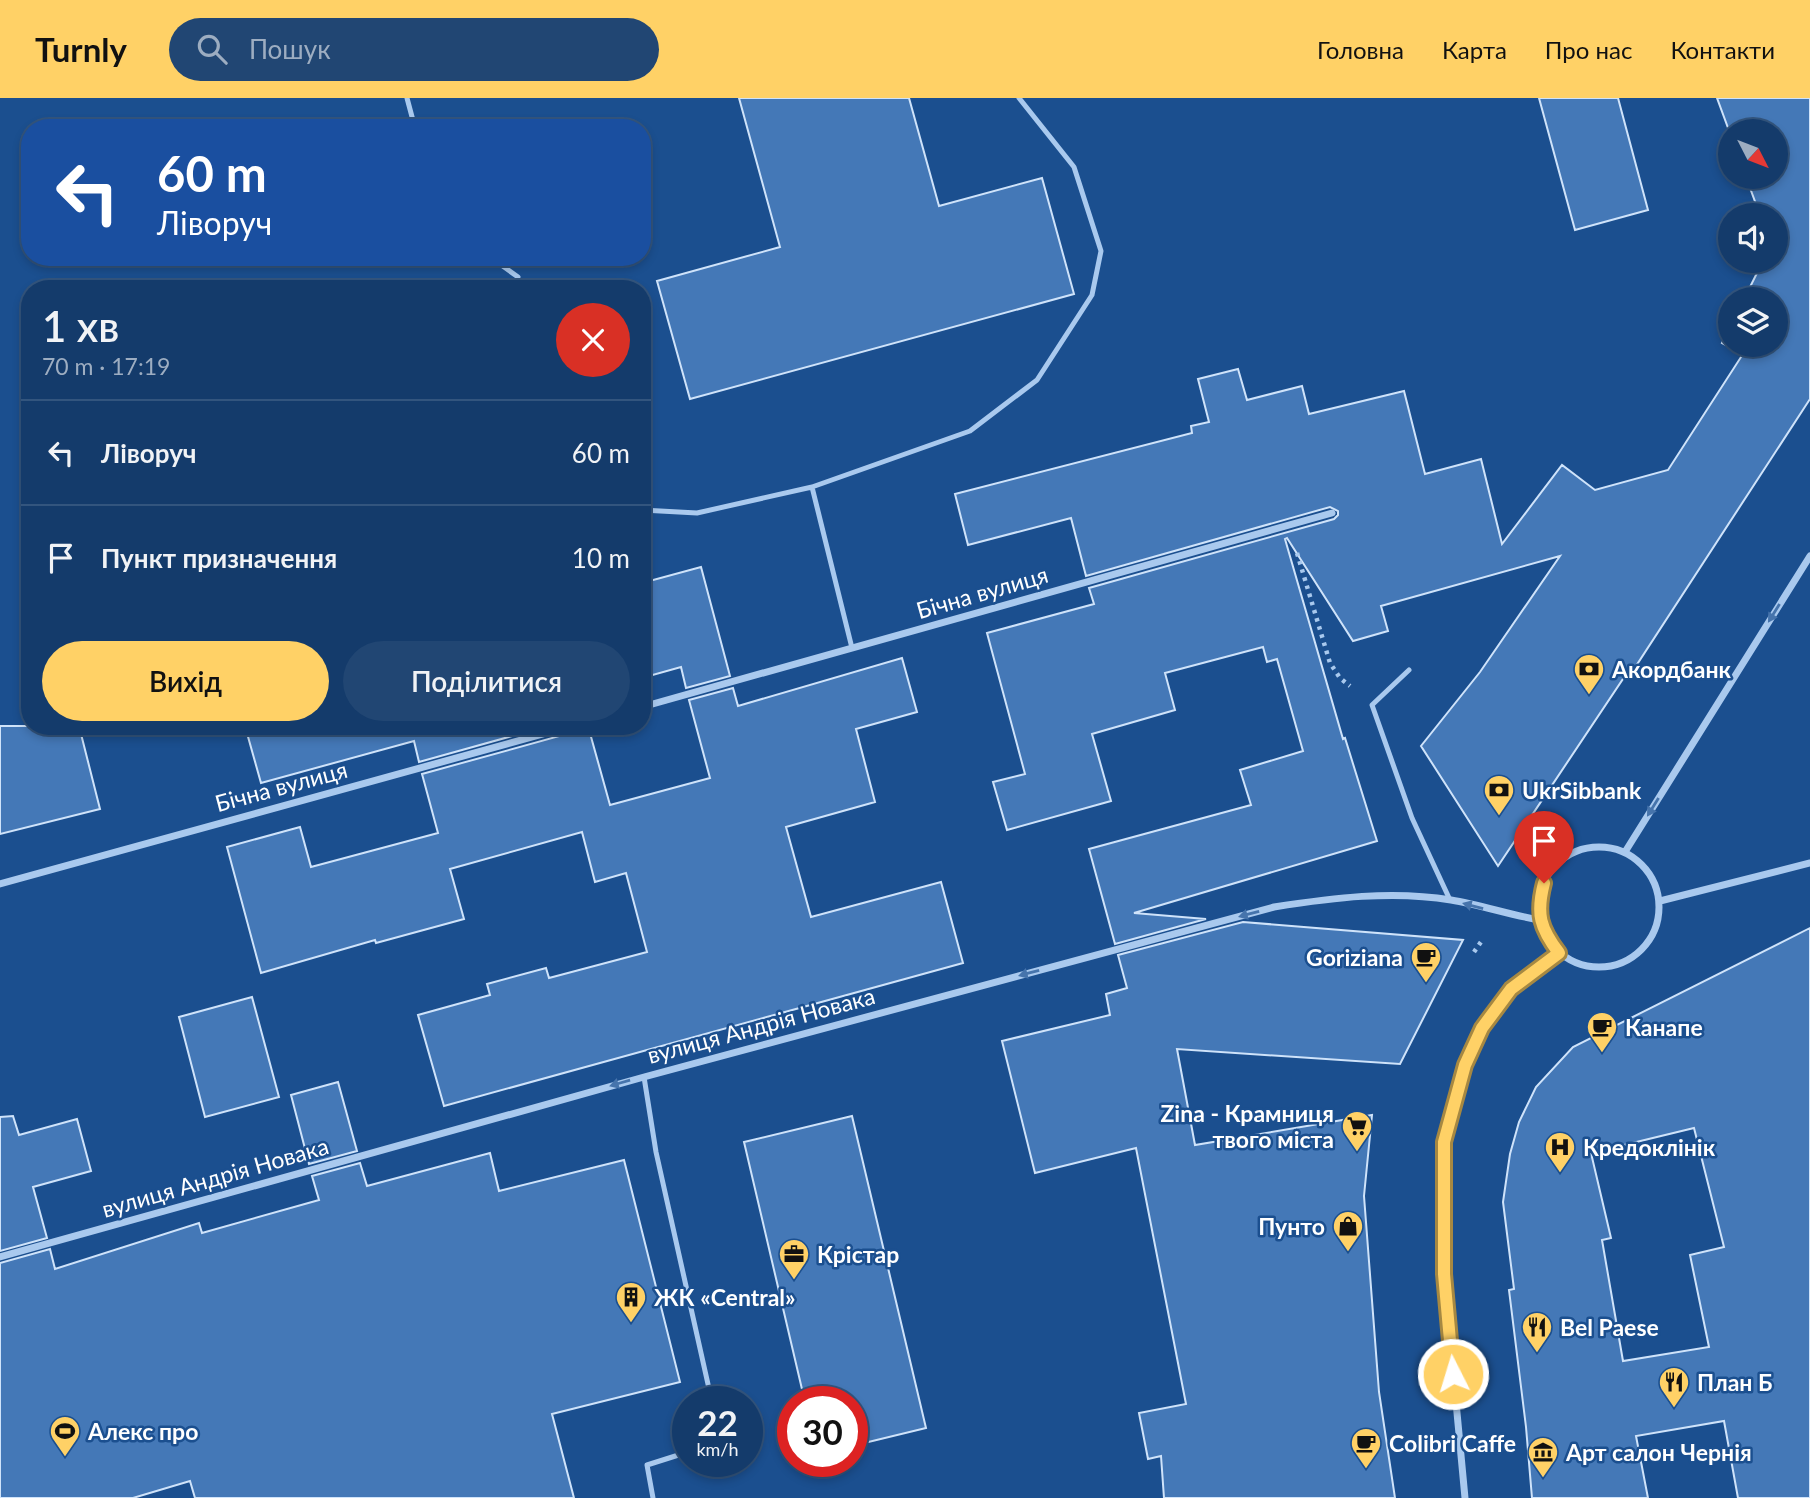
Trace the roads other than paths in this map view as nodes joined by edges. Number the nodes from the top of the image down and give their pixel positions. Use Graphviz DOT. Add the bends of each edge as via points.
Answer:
graph roads {
  1 [pos="407,98"];
  2 [pos="1019,98"];
  3 [pos="413,119"];
  4 [pos="503,266"];
  5 [pos="518,277"];
  6 [pos="811,487"];
  7 [pos="651,510"];
  8 [pos="1332,513"];
  9 [pos="1810,556"];
  10 [pos="852,648"];
  11 [pos="1409,670"];
  12 [pos="651,704"];
  13 [pos="539,735"];
  14 [pos="1625,852"];
  15 [pos="1810,863"];
  16 [pos="0,884"];
  17 [pos="1450,900"];
  18 [pos="1660,901"];
  19 [pos="1540,920"];
  20 [pos="1559,953"];
  21 [pos="644,1077"];
  22 [pos="0,1257"];
  23 [pos="708,1386"];
  24 [pos="672,1457"];
  25 [pos="653,1498"];
  26 [pos="1465,1498"];
  1 -- 3 [label="lane"];
  2 -- 6 [label="lane" via="1074,167 1101,251 1092,295 1037,380 970,431"];
  4 -- 5 [label="lane"];
  6 -- 7 [label="lane" via="698,513"];
  6 -- 10 [label="lane"];
  8 -- 10 [label="street, Бічна вулиця"];
  9 -- 14 [label="street, one-way"];
  10 -- 12 [label="street, Бічна вулиця"];
  11 -- 17 [label="lane" via="1372,705 1412,818"];
  13 -- 16 [label="street, Бічна вулиця"];
  14 -- 18 [label="street" via="1642,864"];
  14 -- 19 [label="street" via="1587,848 1569,855 1544,883"];
  15 -- 18 [label="street"];
  19 -- 17 [label="street, вулиця Андрія Новака, one-way"];
  17 -- 21 [label="street, вулиця Андрія Новака, one-way" via="1340,897 1274,907"];
  18 -- 20 [label="street" via="1650,941 1636,956 1596,968"];
  19 -- 20 [label="street"];
  20 -- 26 [label="street" via="1511,989 1482,1028 1465,1065 1444,1142 1444,1274"];
  21 -- 22 [label="street, вулиця Андрія Новака, one-way"];
  21 -- 23 [label="lane" via="656,1152"];
  24 -- 25 [label="lane" via="647,1465"];
}
